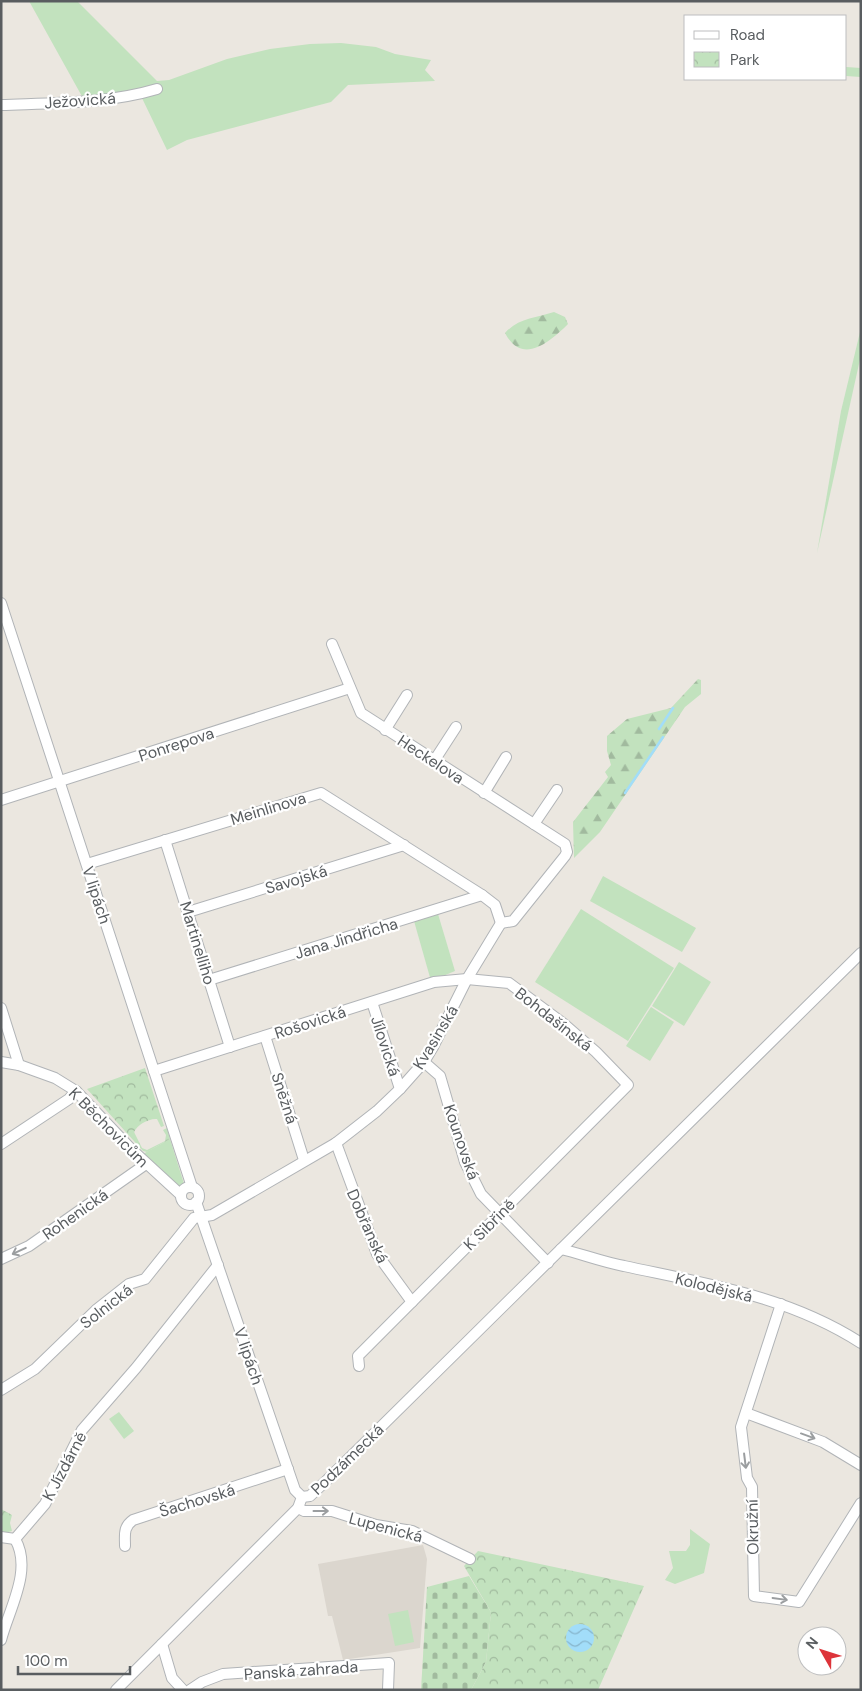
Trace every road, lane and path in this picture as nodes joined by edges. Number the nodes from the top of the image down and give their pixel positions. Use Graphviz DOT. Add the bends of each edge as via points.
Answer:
graph roads {
  1 [pos="157,89"];
  2 [pos="1,105"];
  3 [pos="1,604"];
  4 [pos="332,644"];
  5 [pos="350,688"];
  6 [pos="407,695"];
  7 [pos="456,727"];
  8 [pos="385,730"];
  9 [pos="506,757"];
  10 [pos="434,761"];
  11 [pos="60,781"];
  12 [pos="556,790"];
  13 [pos="484,792"];
  14 [pos="1,800"];
  15 [pos="534,824"];
  16 [pos="165,840"];
  17 [pos="404,845"];
  18 [pos="86,864"];
  19 [pos="482,895"];
  20 [pos="188,912"];
  21 [pos="501,922"];
  22 [pos="861,953"];
  23 [pos="467,979"];
  24 [pos="209,980"];
  25 [pos="372,1002"];
  26 [pos="1,1008"];
  27 [pos="265,1036"];
  28 [pos="230,1047"];
  29 [pos="1,1062"];
  30 [pos="424,1062"];
  31 [pos="19,1065"];
  32 [pos="154,1071"];
  33 [pos="628,1085"];
  34 [pos="400,1090"];
  35 [pos="76,1091"];
  36 [pos="336,1143"];
  37 [pos="1,1144"];
  38 [pos="304,1160"];
  39 [pos="146,1164"];
  40 [pos="192,1187"];
  41 [pos="181,1195"];
  42 [pos="194,1203"];
  43 [pos="499,1214"];
  44 [pos="201,1215"];
  45 [pos="561,1249"];
  46 [pos="1,1259"];
  47 [pos="548,1263"];
  48 [pos="218,1265"];
  49 [pos="412,1302"];
  50 [pos="781,1304"];
  51 [pos="861,1343"];
  52 [pos="359,1366"];
  53 [pos="1,1390"];
  54 [pos="746,1413"];
  55 [pos="861,1465"];
  56 [pos="288,1469"];
  57 [pos="302,1497"];
  58 [pos="861,1503"];
  59 [pos="298,1508"];
  60 [pos="1,1537"];
  61 [pos="15,1539"];
  62 [pos="125,1546"];
  63 [pos="470,1559"];
  64 [pos="1,1640"];
  65 [pos="162,1644"];
  66 [pos="116,1690"];
  67 [pos="182,1690"];
  68 [pos="190,1690"];
  69 [pos="388,1690"];
  1 -- 2 [label="street, Ježovická" via="135,96 80,102"];
  3 -- 11 [label="street, V lipách"];
  4 -- 5 [label="street, Heckelova"];
  5 -- 8 [label="street, Heckelova" via="361,713"];
  5 -- 11 [label="street, Ponrepova"];
  6 -- 8 [label="street"];
  7 -- 10 [label="street"];
  8 -- 10 [label="street, Heckelova"];
  9 -- 13 [label="street"];
  10 -- 13 [label="street, Heckelova"];
  11 -- 14 [label="street, Ponrepova"];
  11 -- 18 [label="street, V lipách"];
  12 -- 15 [label="street"];
  13 -- 15 [label="street, Heckelova"];
  15 -- 21 [label="street, Heckelova" via="565,844 567,852 513,921"];
  16 -- 17 [label="street, Meinlinova" via="317,793 326,795"];
  16 -- 18 [label="street, Meinlinova"];
  16 -- 20 [label="street, Martinelliho"];
  17 -- 19 [label="street, Meinlinova"];
  17 -- 20 [label="street, Savojská"];
  18 -- 32 [label="street, V lipách"];
  19 -- 21 [label="street, Meinlinova" via="495,905"];
  19 -- 24 [label="street, Jana Jindřicha"];
  20 -- 24 [label="street, Martinelliho"];
  21 -- 23 [label="street, Kvasinská"];
  22 -- 45 [label="street, Podzámecká"];
  23 -- 25 [label="street, Rošovická" via="438,981"];
  23 -- 30 [label="street, Kvasinská"];
  23 -- 33 [label="street, Bohdašínská" via="509,983 584,1040"];
  24 -- 28 [label="street, Martinelliho"];
  25 -- 27 [label="street, Rošovická"];
  25 -- 34 [label="street, Jílovická"];
  26 -- 31 [label="street"];
  27 -- 28 [label="street, Rošovická"];
  27 -- 38 [label="street, Sněžná"];
  28 -- 32 [label="street, Rošovická"];
  29 -- 31 [label="street, K Běchovicům"];
  30 -- 34 [label="street, Kvasinská"];
  30 -- 43 [label="street, Kounovská" via="440,1076 474,1182"];
  31 -- 35 [label="street, K Běchovicům" via="55,1078"];
  32 -- 40 [label="street, V lipách"];
  33 -- 43 [label="street, K Sibřině"];
  34 -- 36 [label="street, Kvasinská"];
  35 -- 37 [label="street"];
  35 -- 39 [label="street, K Běchovicům"];
  36 -- 38 [label="street, Kvasinská"];
  36 -- 49 [label="street, Dobřanská" via="377,1254"];
  38 -- 44 [label="street, Kvasinská" via="212,1215"];
  39 -- 41 [label="street, K Běchovicům"];
  39 -- 46 [label="street, Rohenická, one-way" via="29,1246"];
  40 -- 41 [label="street" via="184,1188"];
  40 -- 42 [label="street" via="198,1192"];
  41 -- 42 [label="street" via="183,1202"];
  42 -- 44 [label="street, V lipách"];
  43 -- 47 [label="street, Kounovská"];
  43 -- 49 [label="street, K Sibřině"];
  44 -- 48 [label="street, V lipách"];
  44 -- 53 [label="street, Solnická" via="188,1224 145,1279 129,1284 103,1304 35,1369"];
  45 -- 47 [label="street, Podzámecká"];
  45 -- 50 [label="street, Kolodějská"];
  47 -- 57 [label="street, Podzámecká" via="327,1480 310,1496"];
  48 -- 56 [label="street, V lipách"];
  48 -- 61 [label="street, K Jízdárně" via="82,1430 56,1487"];
  49 -- 52 [label="street, K Sibřině" via="358,1356"];
  50 -- 51 [label="street, Kolodějská" via="830,1324"];
  50 -- 54 [label="street, Okružní"];
  54 -- 55 [label="street, one-way" via="823,1442"];
  54 -- 58 [label="street, Okružní, one-way" via="741,1427 747,1478 752,1487 754,1596 800,1602"];
  56 -- 57 [label="street, V lipách" via="295,1490"];
  56 -- 62 [label="street, Šachovská" via="133,1520 125,1530"];
  57 -- 59 [label="street, Podzámecká"];
  59 -- 63 [label="street, Lupenická, one-way" via="332,1511 412,1531"];
  59 -- 65 [label="street, Podzámecká"];
  60 -- 61 [label="street"];
  61 -- 64 [label="street" via="20,1548 21,1575"];
  65 -- 66 [label="street, Podzámecká"];
  65 -- 67 [label="street" via="172,1678"];
  68 -- 69 [label="street, Panská zahrada" via="223,1674 389,1663"];
}
